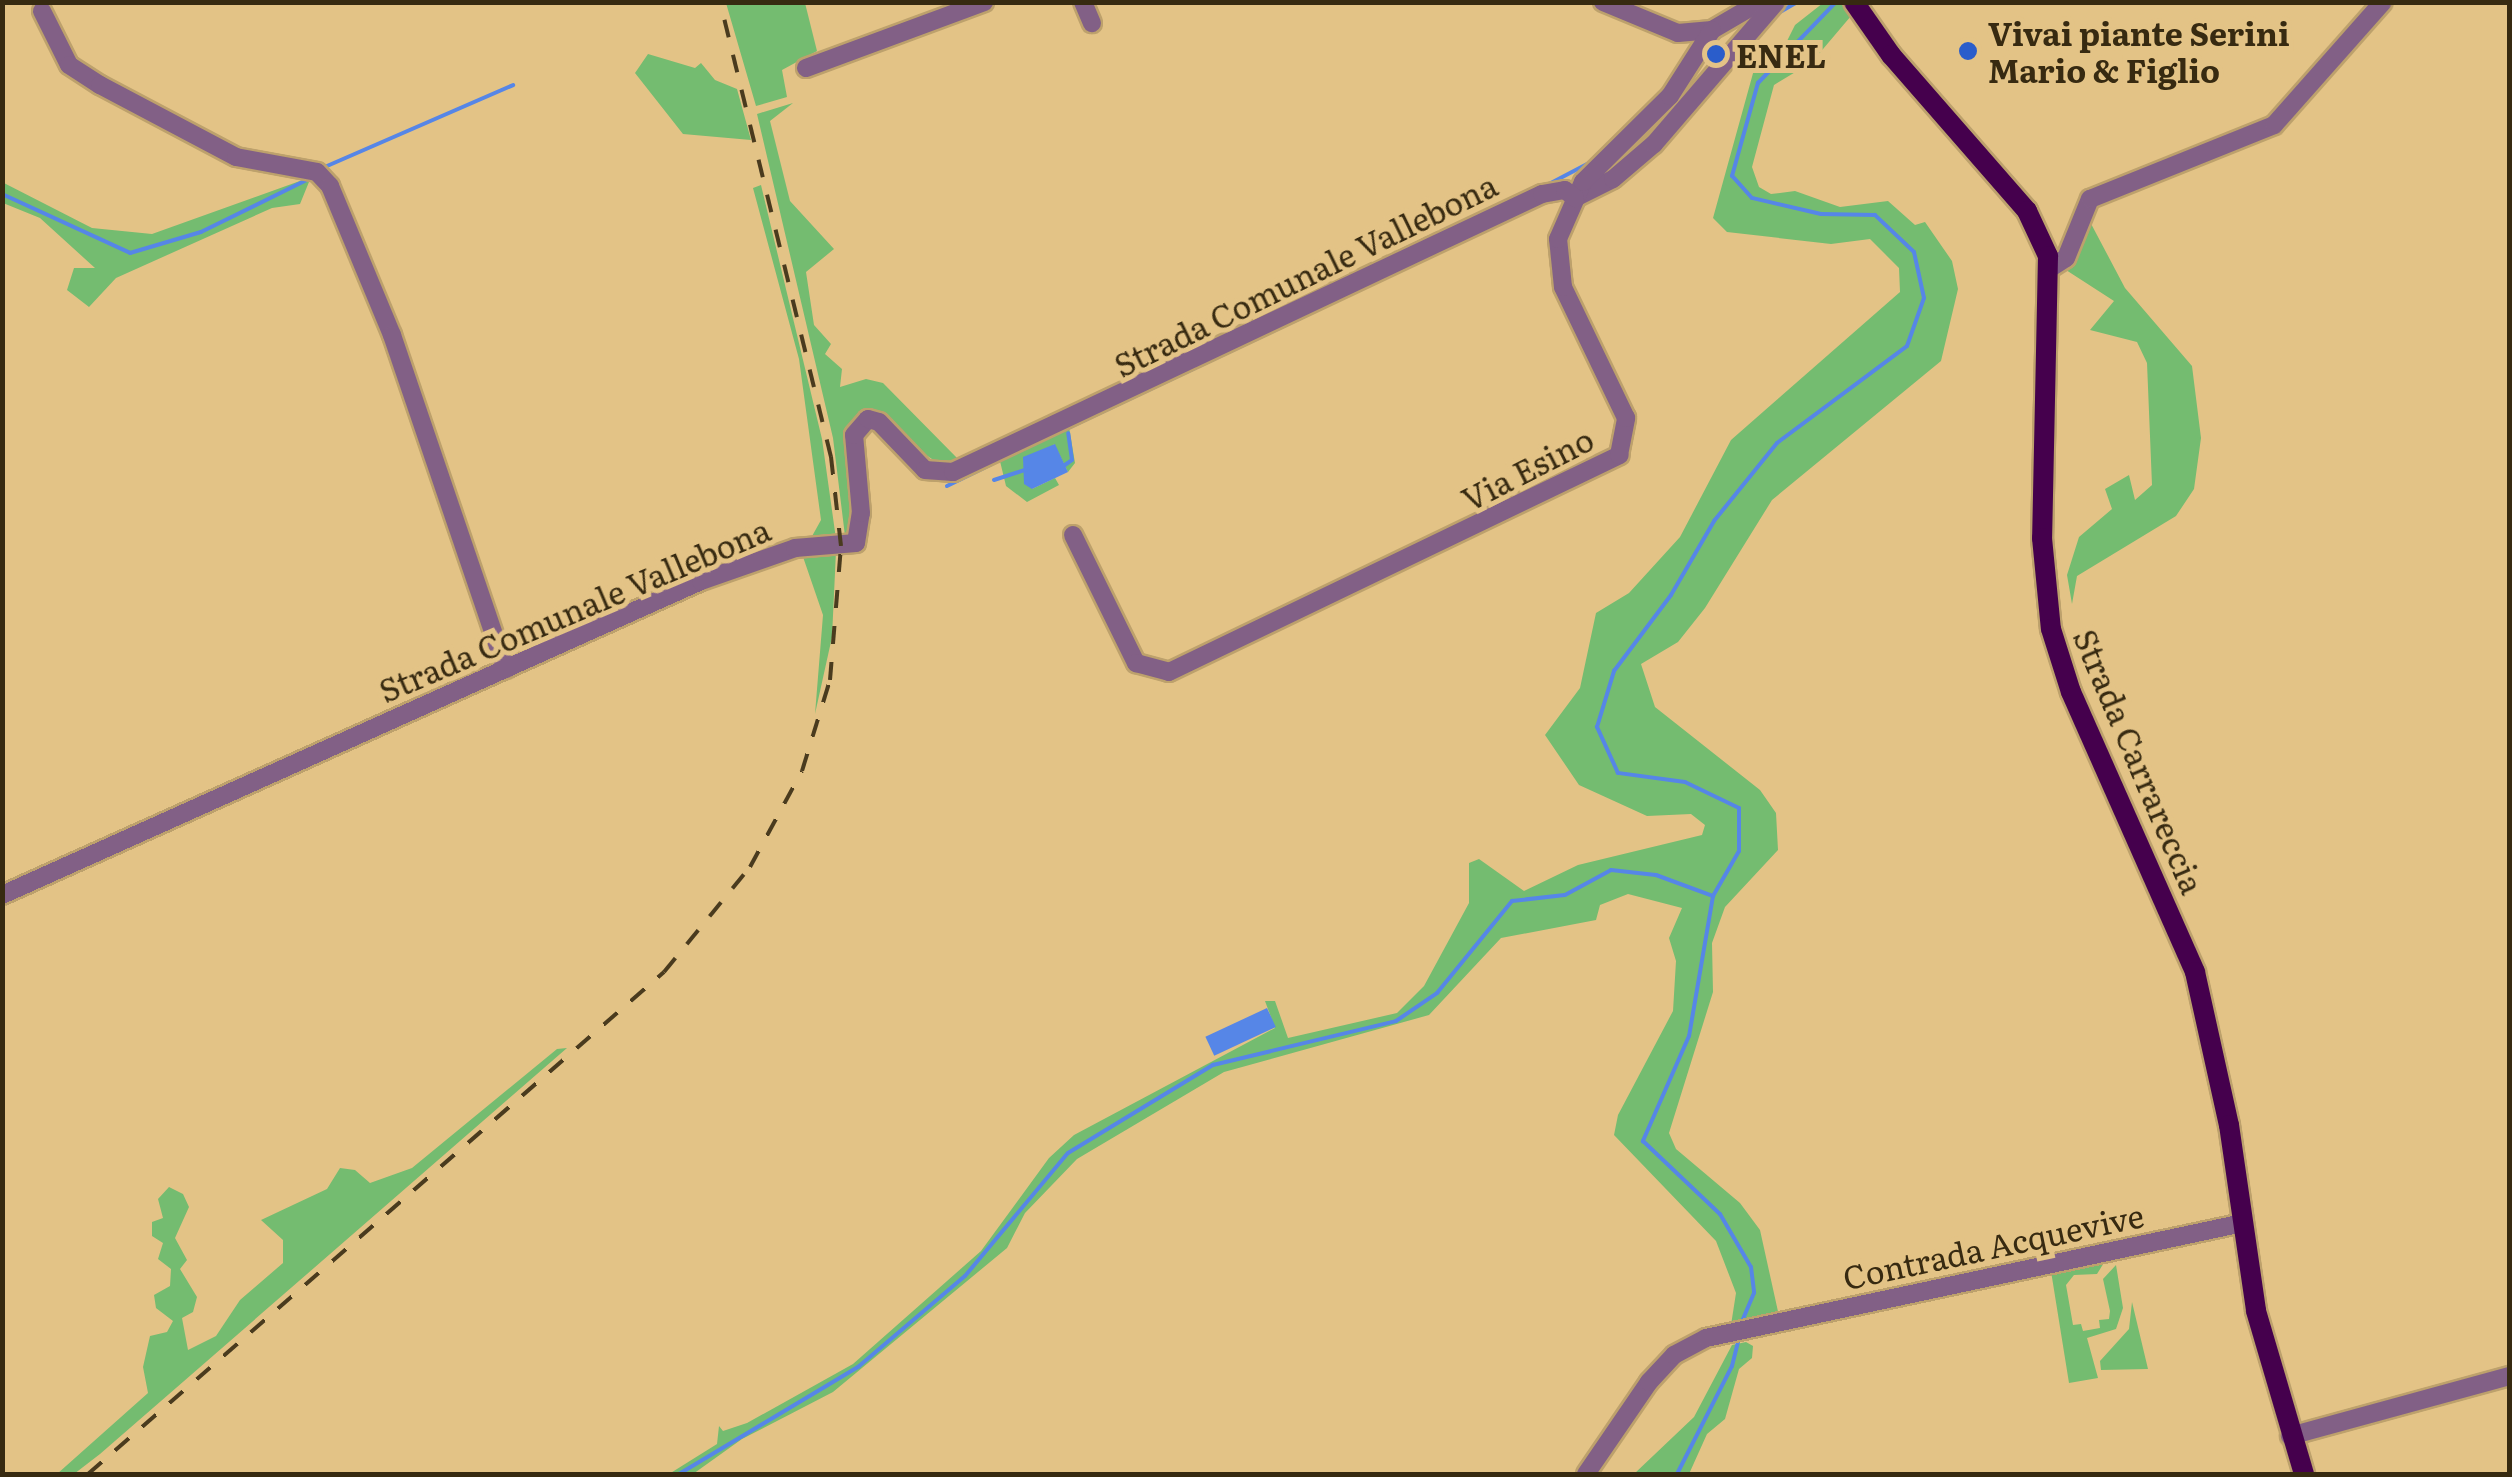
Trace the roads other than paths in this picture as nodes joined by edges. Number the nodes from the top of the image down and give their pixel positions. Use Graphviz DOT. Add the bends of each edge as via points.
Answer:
graph roads {
  1 [pos="984,2"];
  2 [pos="1083,2"];
  3 [pos="1603,2"];
  4 [pos="1760,2"];
  5 [pos="1776,2"];
  6 [pos="1854,2"];
  7 [pos="2383,2"];
  8 [pos="42,11"];
  9 [pos="1092,23"];
  10 [pos="1712,30"];
  11 [pos="1678,34"];
  12 [pos="1730,56"];
  13 [pos="806,68"];
  14 [pos="1682,78"];
  15 [pos="1575,198"];
  16 [pos="2049,269"];
  17 [pos="1074,535"];
  18 [pos="506,669"];
  19 [pos="2,896"];
  20 [pos="2243,1223"];
  21 [pos="2510,1376"];
  22 [pos="2290,1436"];
  23 [pos="1586,1474"];
  24 [pos="2304,1474"];
  1 -- 13 [label="street"];
  2 -- 9 [label="street"];
  3 -- 11 [label="street"];
  4 -- 10 [label="street"];
  5 -- 12 [label="street"];
  6 -- 16 [label="main road, Strada Carrareccia" via="1901,67 2027,211"];
  7 -- 16 [label="street" via="2274,125 2090,200 2066,258"];
  8 -- 18 [label="street" via="69,65 100,85 236,157 316,172 330,186 392,335"];
  10 -- 11 [label="street"];
  10 -- 12 [label="street" via="1726,37"];
  10 -- 14 [label="street"];
  11 -- 14 [label="street" via="1686,52"];
  12 -- 15 [label="street" via="1654,144 1612,179"];
  14 -- 15 [label="street"];
  15 -- 17 [label="street, Via Esino" via="1558,239 1558,269 1626,418 1624,448 1611,461 1168,672 1136,662"];
  15 -- 18 [label="street, Strada Comunale Vallebona" via="1565,190 1542,194 953,472 925,470 878,422 862,422 854,435 861,513 856,543 766,556"];
  16 -- 20 [label="main road, Strada Carrareccia" via="2042,538 2051,629 2071,692 2195,972"];
  18 -- 19 [label="street, Strada Comunale Vallebona"];
  20 -- 22 [label="main road, Strada Carrareccia" via="2256,1311"];
  20 -- 23 [label="street, Contrada Acquevive" via="1725,1334 1674,1355"];
  21 -- 22 [label="street"];
  22 -- 24 [label="main road, Strada Carrareccia"];
}
